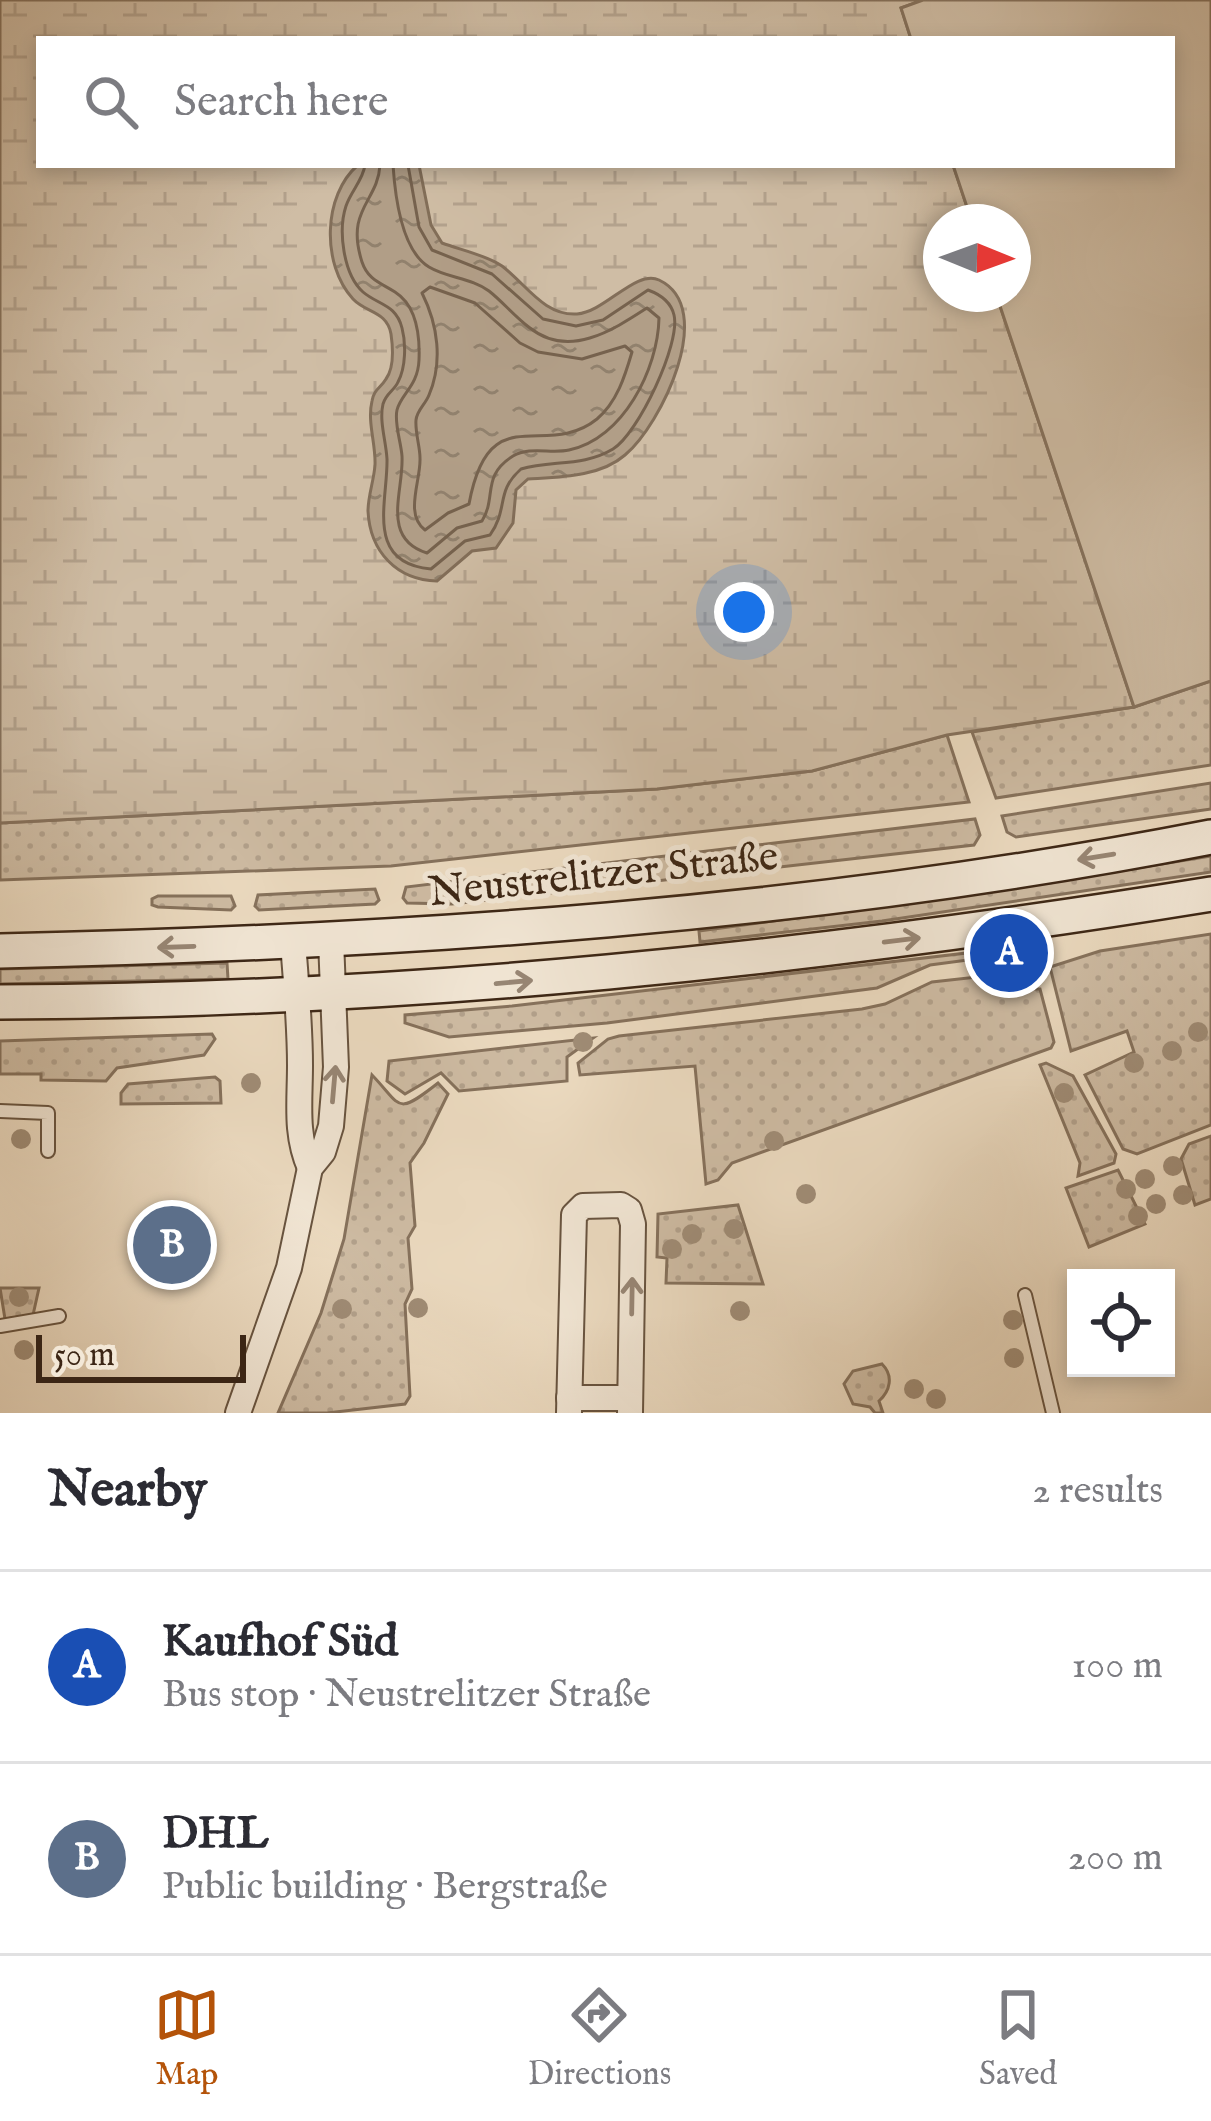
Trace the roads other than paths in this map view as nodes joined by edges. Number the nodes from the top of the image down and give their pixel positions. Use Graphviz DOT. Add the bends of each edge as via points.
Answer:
graph roads {
  1 [pos="1211,837"];
  2 [pos="1211,894"];
  3 [pos="331,940"];
  4 [pos="293,942"];
  5 [pos="0,952"];
  6 [pos="334,995"];
  7 [pos="296,997"];
  8 [pos="0,1003"];
  9 [pos="0,1111"];
  10 [pos="48,1151"];
  11 [pos="310,1168"];
  12 [pos="1025,1295"];
  13 [pos="59,1316"];
  14 [pos="0,1326"];
  15 [pos="569,1405"];
  16 [pos="630,1406"];
  17 [pos="238,1413"];
  18 [pos="1053,1413"];
  1 -- 3 [label="main road, Neustrelitzer Straße, one-way" via="699,911"];
  6 -- 2 [label="main road, one-way" via="899,940"];
  3 -- 4 [label="main road, Neustrelitzer Straße"];
  3 -- 6 [label="street"];
  4 -- 5 [label="main road, Neustrelitzer Straße, one-way"];
  4 -- 7 [label="street"];
  6 -- 7 [label="main road"];
  11 -- 6 [label="street, one-way" via="331,1126"];
  7 -- 8 [label="main road"];
  7 -- 11 [label="street" via="298,1124"];
  9 -- 10 [label="lane" via="48,1112"];
  11 -- 17 [label="street" via="290,1268"];
  12 -- 18 [label="lane"];
  13 -- 14 [label="lane"];
  15 -- 16 [label="street"];
  16 -- 15 [label="street, one-way" via="633,1224 621,1205 574,1215"];
}
